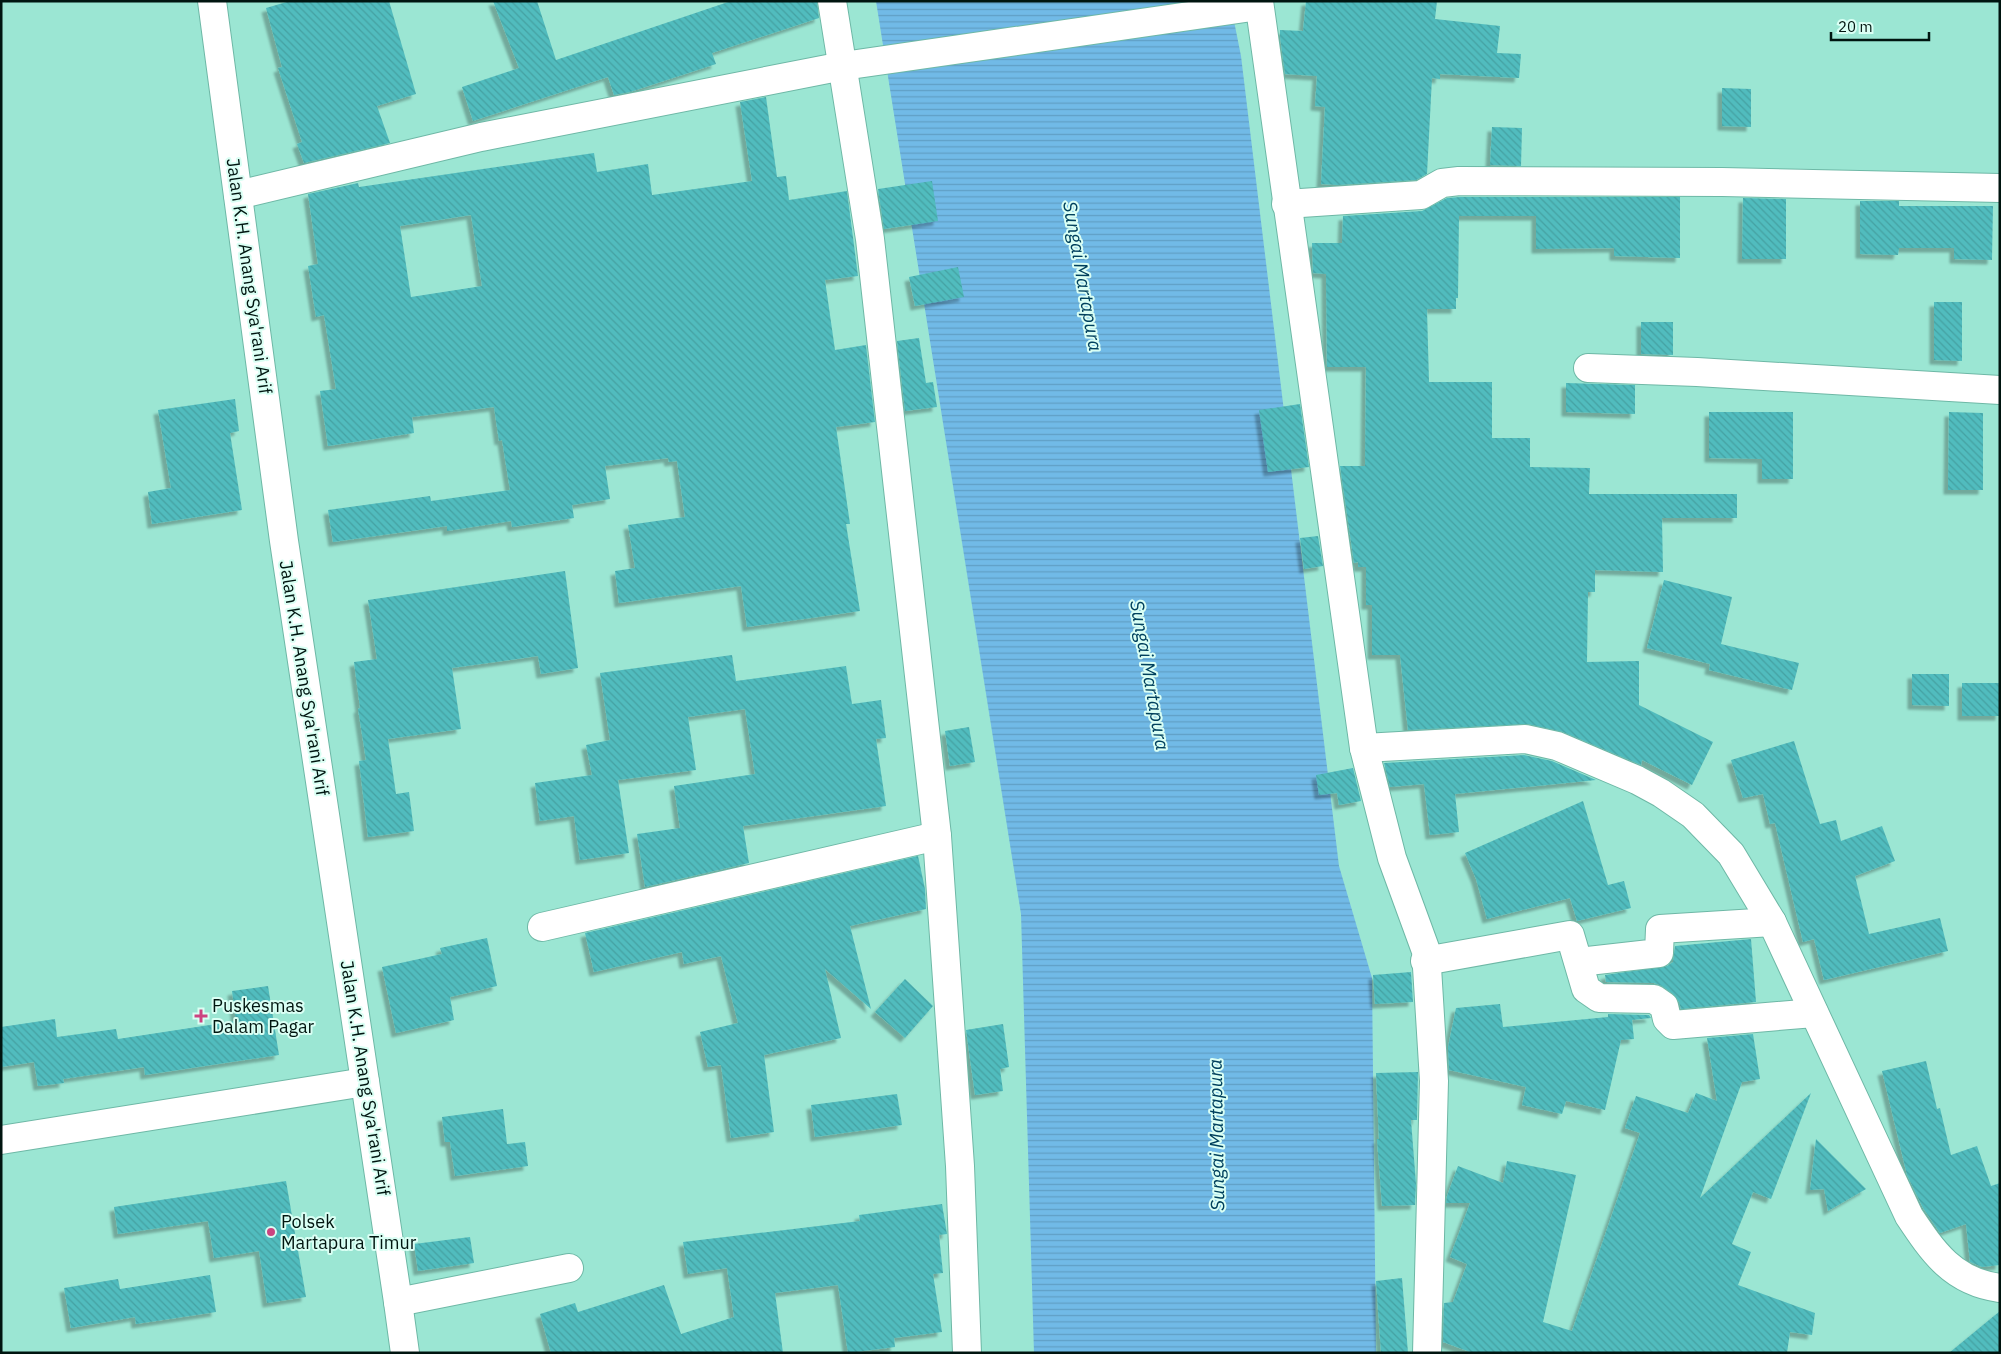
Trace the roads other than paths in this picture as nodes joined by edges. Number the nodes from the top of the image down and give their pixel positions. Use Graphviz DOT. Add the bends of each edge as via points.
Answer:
graph roads {
  1 [pos="212,1"];
  2 [pos="832,1"];
  3 [pos="1252,6"];
  4 [pos="843,66"];
  5 [pos="2000,188"];
  6 [pos="238,195"];
  7 [pos="1286,204"];
  8 [pos="1588,368"];
  9 [pos="2000,390"];
  10 [pos="1364,748"];
  11 [pos="937,836"];
  12 [pos="1772,922"];
  13 [pos="542,927"];
  14 [pos="1426,956"];
  15 [pos="1579,962"];
  16 [pos="1814,1013"];
  17 [pos="365,1082"];
  18 [pos="1,1140"];
  19 [pos="568,1268"];
  20 [pos="2000,1288"];
  21 [pos="398,1302"];
  22 [pos="404,1353"];
  23 [pos="967,1353"];
  24 [pos="1427,1353"];
  1 -- 6 [label="street, Jalan K.H. Anang Sya'rani Arif"];
  2 -- 4 [label="street"];
  3 -- 4 [label="street"];
  3 -- 7 [label="street"];
  4 -- 6 [label="street" via="481,137"];
  4 -- 11 [label="street" via="870,239"];
  5 -- 7 [label="street" via="1459,181 1442,183 1421,194"];
  6 -- 17 [label="street, Jalan K.H. Anang Sya'rani Arif" via="284,541"];
  7 -- 10 [label="street"];
  8 -- 9 [label="street"];
  10 -- 12 [label="street" via="1525,739 1587,758 1637,780 1693,815 1731,854"];
  10 -- 14 [label="street" via="1392,858"];
  11 -- 13 [label="street"];
  11 -- 23 [label="street" via="960,1166"];
  12 -- 15 [label="street" via="1660,929 1658,953"];
  12 -- 16 [label="street"];
  14 -- 15 [label="street" via="1570,935"];
  14 -- 24 [label="street" via="1434,1081"];
  15 -- 16 [label="street" via="1586,989 1592,994 1600,998 1654,999 1664,1006 1667,1019 1673,1025"];
  16 -- 20 [label="street" via="1909,1216 1933,1252 1955,1272 1983,1286"];
  17 -- 18 [label="street"];
  17 -- 21 [label="street, Jalan K.H. Anang Sya'rani Arif"];
  19 -- 21 [label="street"];
  21 -- 22 [label="street, Jalan K.H. Anang Sya'rani Arif"];
}
